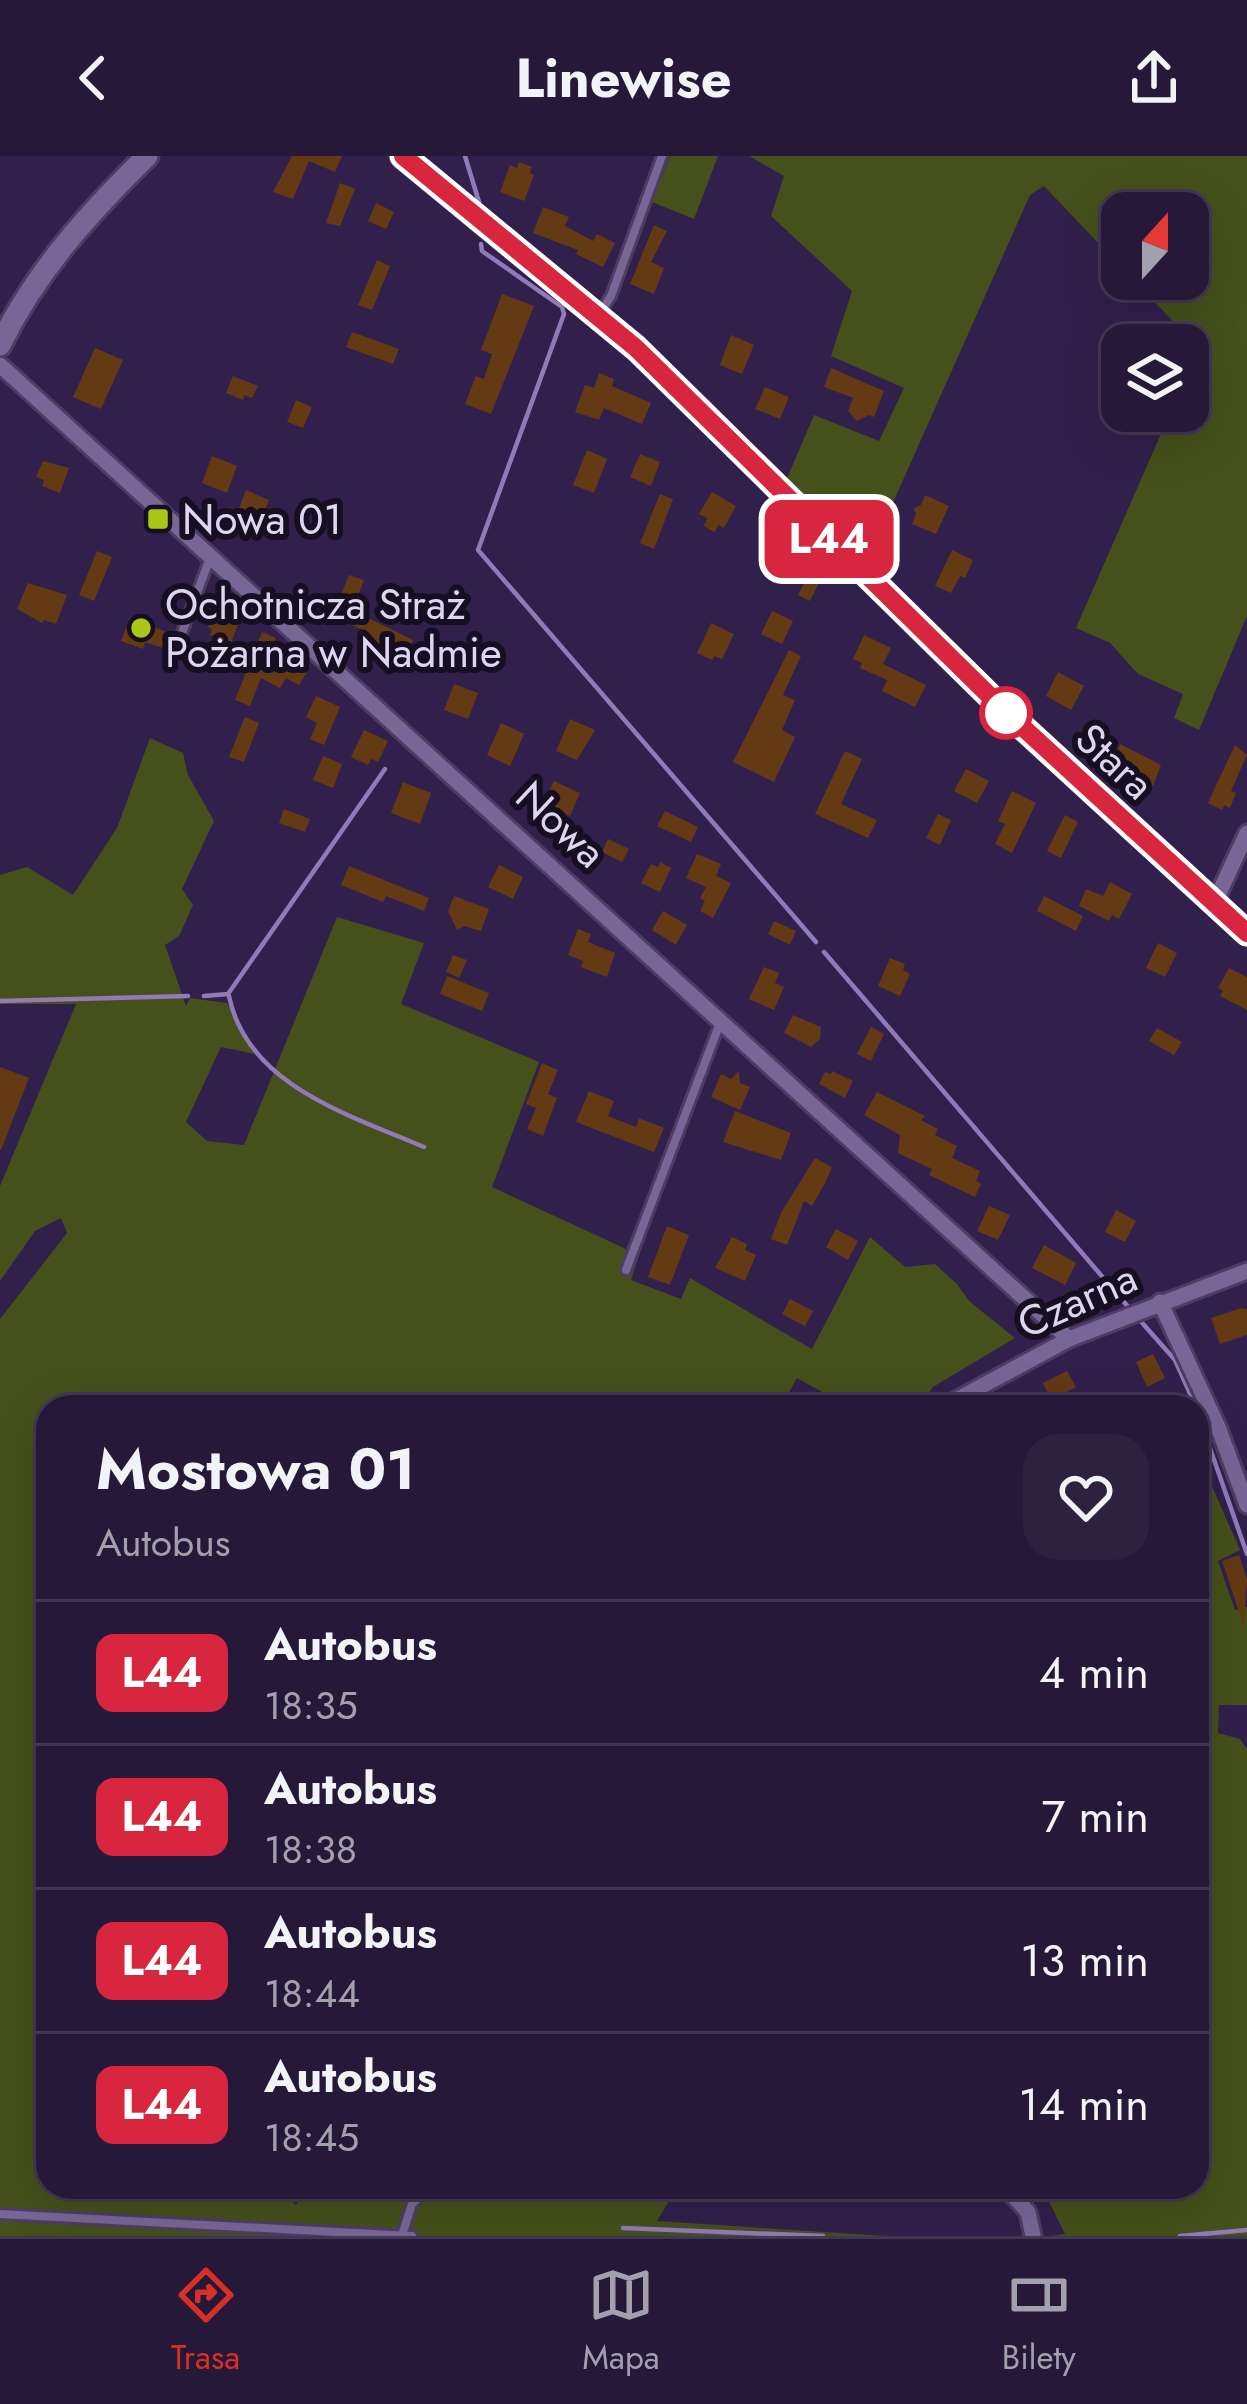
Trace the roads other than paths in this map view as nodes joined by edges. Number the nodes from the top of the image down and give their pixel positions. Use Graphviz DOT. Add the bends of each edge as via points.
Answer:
graph roads {
  1 [pos="147,156"];
  2 [pos="402,156"];
  3 [pos="662,156"];
  4 [pos="598,317"];
  5 [pos="0,345"];
  6 [pos="0,365"];
  7 [pos="211,556"];
  8 [pos="171,662"];
  9 [pos="1247,833"];
  10 [pos="1213,905"];
  11 [pos="1247,933"];
  12 [pos="721,1022"];
  13 [pos="626,1270"];
  14 [pos="1247,1271"];
  15 [pos="1160,1302"];
  16 [pos="1069,1339"];
  17 [pos="965,1395"];
  18 [pos="1203,1395"];
  19 [pos="1209,1408"];
  20 [pos="1247,1505"];
  21 [pos="417,2199"];
  22 [pos="1016,2199"];
  23 [pos="0,2214"];
  24 [pos="402,2235"];
  25 [pos="412,2236"];
  26 [pos="1033,2236"];
  1 -- 5 [label="street" via="56,254"];
  2 -- 4 [label="street, Stara"];
  3 -- 4 [label="lane"];
  4 -- 10 [label="street, Stara"];
  6 -- 7 [label="street, Nowa"];
  7 -- 8 [label="lane"];
  7 -- 12 [label="street, Nowa"];
  9 -- 10 [label="street"];
  10 -- 11 [label="street, Stara"];
  12 -- 13 [label="lane"];
  12 -- 16 [label="street, Nowa"];
  14 -- 15 [label="street, Czarna"];
  15 -- 16 [label="street, Czarna"];
  15 -- 18 [label="street"];
  16 -- 17 [label="street, Czarna"];
  19 -- 20 [label="street"];
  21 -- 24 [label="lane"];
  22 -- 26 [label="street"];
  23 -- 24 [label="lane"];
  24 -- 25 [label="lane"];
}
